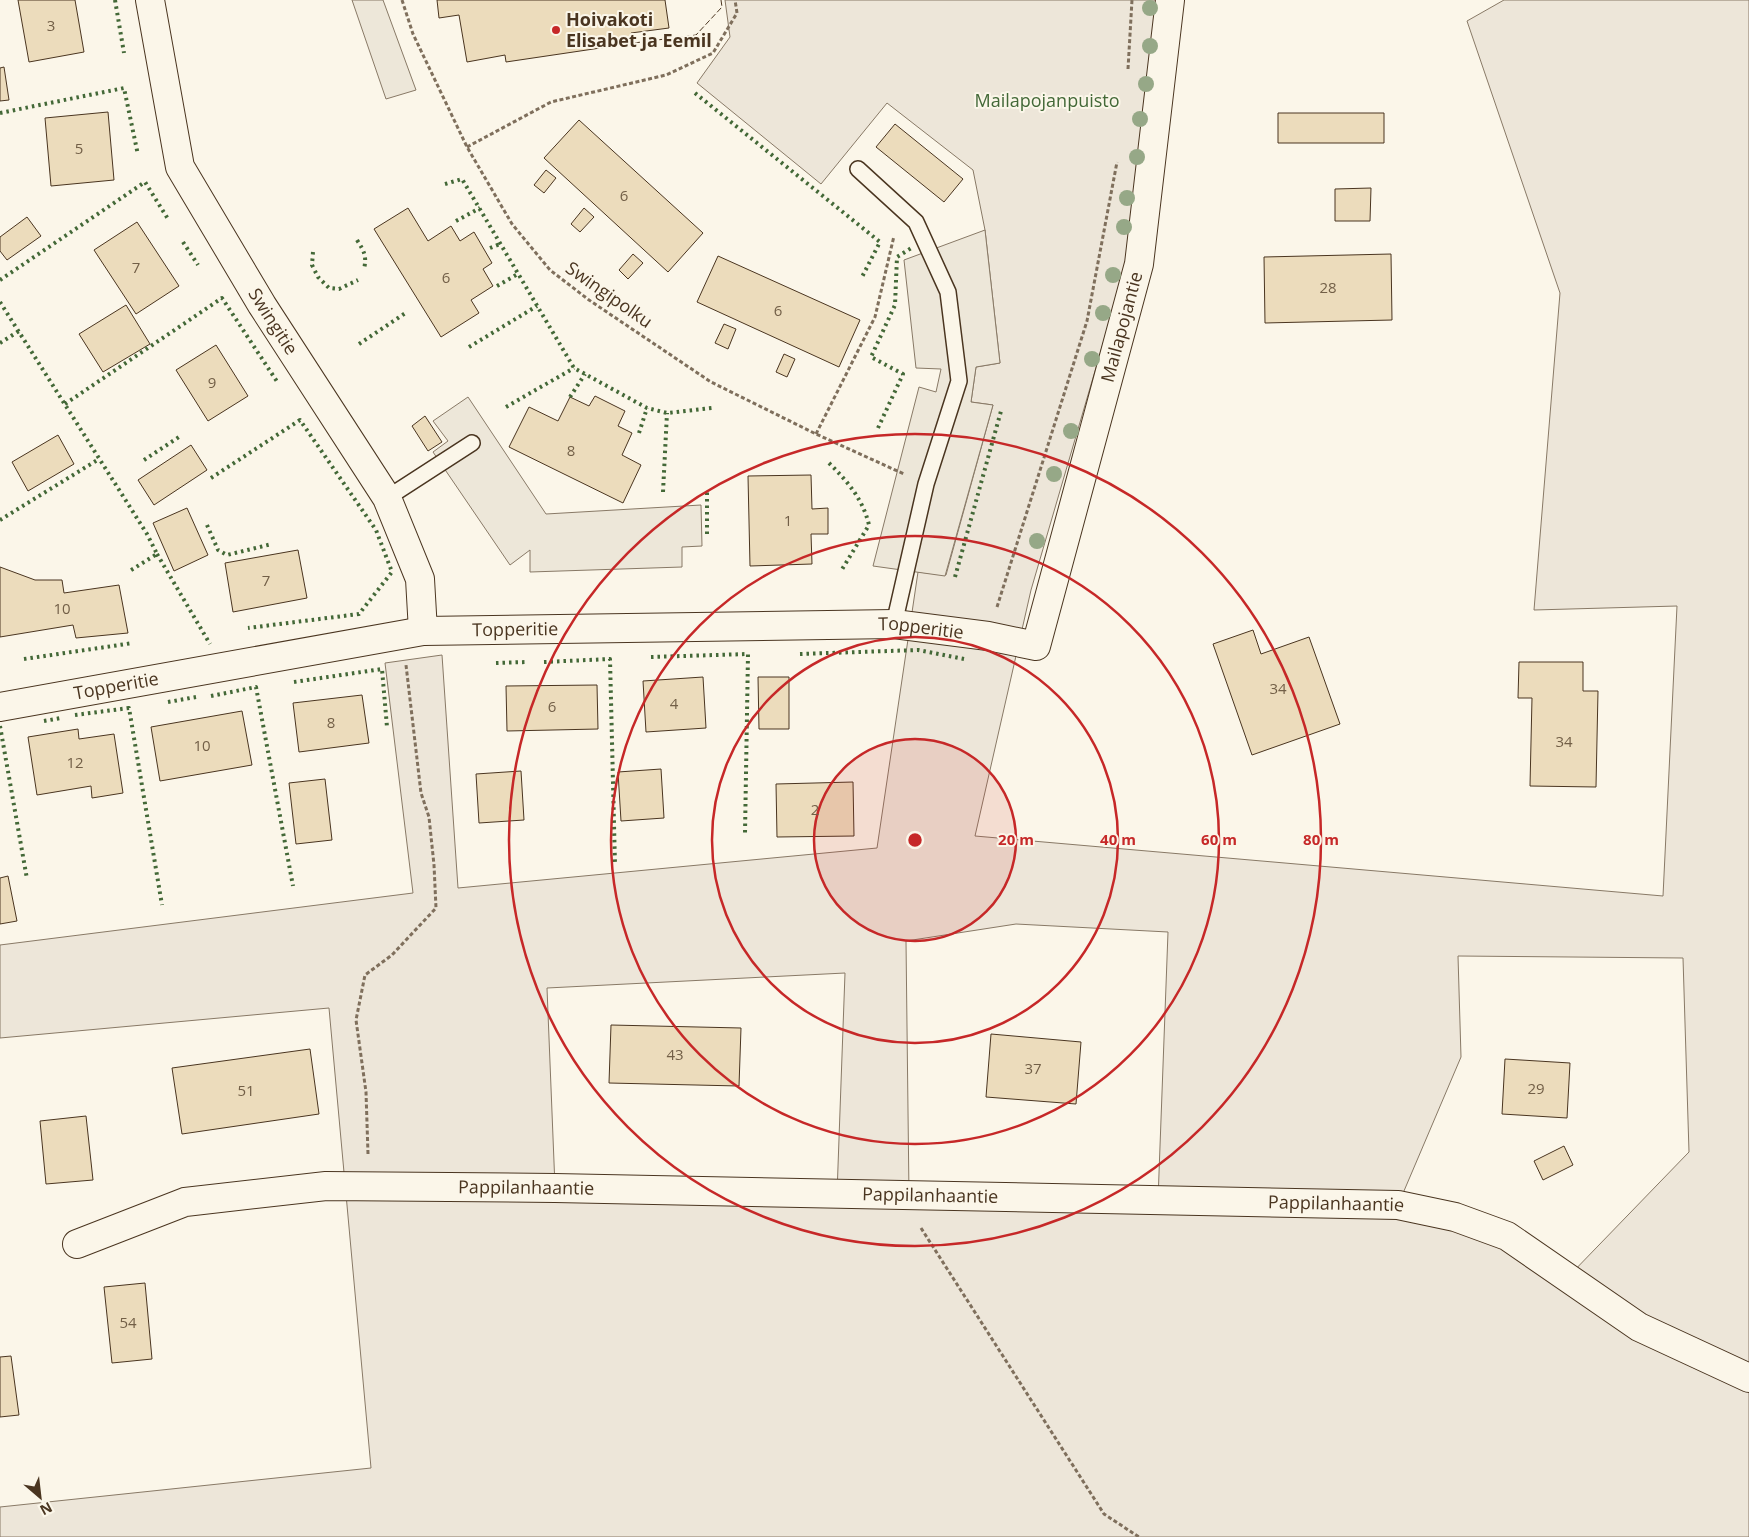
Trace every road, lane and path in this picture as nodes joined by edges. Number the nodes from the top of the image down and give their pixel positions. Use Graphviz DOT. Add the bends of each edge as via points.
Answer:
graph roads {
  1 [pos="150,0"];
  2 [pos="402,0"];
  3 [pos="735,0"];
  4 [pos="1132,0"];
  5 [pos="1170,0"];
  6 [pos="1127,78"];
  7 [pos="467,147"];
  8 [pos="1118,153"];
  9 [pos="858,169"];
  10 [pos="910,216"];
  11 [pos="816,434"];
  12 [pos="472,444"];
  13 [pos="926,484"];
  14 [pos="388,498"];
  15 [pos="894,624"];
  16 [pos="413,633"];
  17 [pos="988,636"];
  18 [pos="1036,646"];
  19 [pos="0,707"];
  20 [pos="369,1186"];
  21 [pos="900,1195"];
  22 [pos="77,1244"];
  23 [pos="1749,1378"];
  24 [pos="1139,1537"];
  1 -- 14 [label="street, Swingitie" via="180,167 262,305"];
  2 -- 7 [label="path, Swingipolku" via="413,34"];
  3 -- 7 [label="path" via="737,13 713,53 666,75 551,102"];
  4 -- 6 [label="path"];
  5 -- 18 [label="street, Mailapojantie" via="1139,264"];
  7 -- 11 [label="path, Swingipolku" via="512,224 550,270 711,382"];
  8 -- 17 [label="path" via="1087,321"];
  9 -- 10 [label="lane"];
  10 -- 11 [label="path" via="895,235 876,317"];
  10 -- 13 [label="lane" via="916,222 948,292 958,381"];
  11 -- 13 [label="path, Swingipolku"];
  12 -- 14 [label="lane"];
  13 -- 15 [label="lane"];
  14 -- 16 [label="street, Swingitie" via="420,579"];
  15 -- 16 [label="street, Topperitie"];
  15 -- 17 [label="street, Topperitie"];
  16 -- 19 [label="street, Topperitie"];
  16 -- 20 [label="path" via="421,793 429,817 436,908 392,955 365,975 356,1020 366,1092"];
  17 -- 18 [label="street, Topperitie"];
  20 -- 21 [label="street, Pappilanhaantie"];
  20 -- 22 [label="street, Pappilanhaantie" via="326,1186 185,1202"];
  21 -- 23 [label="street, Pappilanhaantie" via="1398,1205 1455,1217 1507,1236 1639,1327"];
  21 -- 24 [label="path" via="1104,1514"];
}
